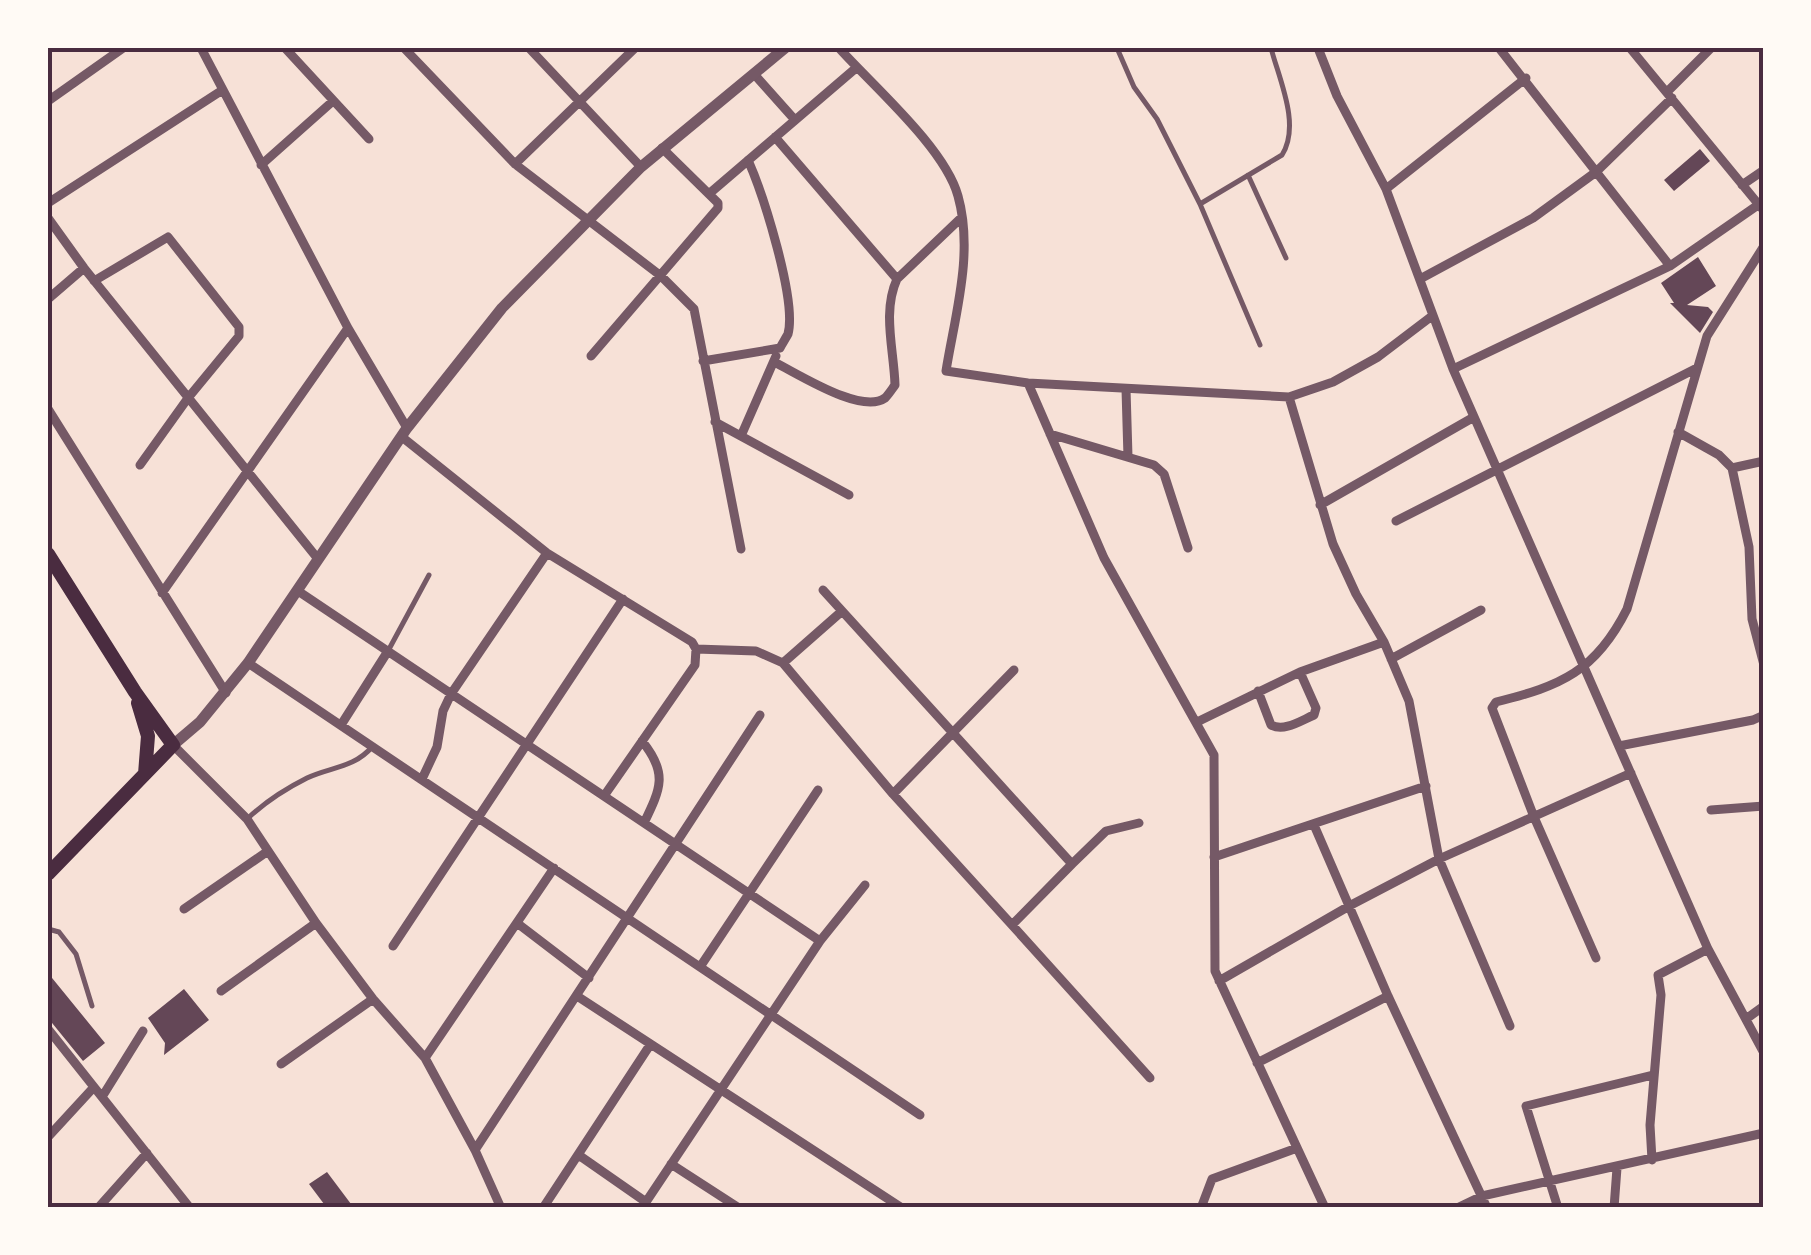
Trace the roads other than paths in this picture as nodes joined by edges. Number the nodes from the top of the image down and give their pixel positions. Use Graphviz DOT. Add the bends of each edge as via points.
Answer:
graph roads {
  1 [pos="123,48"];
  2 [pos="200,48"];
  3 [pos="284,48"];
  4 [pos="404,48"];
  5 [pos="529,48"];
  6 [pos="635,48"];
  7 [pos="785,48"];
  8 [pos="838,48"];
  9 [pos="1117,48"];
  10 [pos="1270,48"];
  11 [pos="1318,48"];
  12 [pos="1499,48"];
  13 [pos="1630,48"];
  14 [pos="1710,48"];
  15 [pos="856,68"];
  16 [pos="754,74"];
  17 [pos="1526,78"];
  18 [pos="222,91"];
  19 [pos="1670,95"];
  20 [pos="48,101"];
  21 [pos="334,101"];
  22 [pos="579,101"];
  23 [pos="796,120"];
  24 [pos="775,137"];
  25 [pos="368,140"];
  26 [pos="662,148"];
  27 [pos="748,160"];
  28 [pos="515,164"];
  29 [pos="260,165"];
  30 [pos="641,167"];
  31 [pos="1764,170"];
  32 [pos="1596,172"];
  33 [pos="1248,175"];
  34 [pos="1742,184"];
  35 [pos="1386,189"];
  36 [pos="710,193"];
  37 [pos="48,204"];
  38 [pos="1200,204"];
  39 [pos="1761,208"];
  40 [pos="48,218"];
  41 [pos="961,218"];
  42 [pos="589,222"];
  43 [pos="1764,246"];
  44 [pos="1286,258"];
  45 [pos="1670,266"];
  46 [pos="84,268"];
  47 [pos="661,276"];
  48 [pos="897,279"];
  49 [pos="1420,279"];
  50 [pos="94,281"];
  51 [pos="48,299"];
  52 [pos="1432,316"];
  53 [pos="348,328"];
  54 [pos="1260,346"];
  55 [pos="780,348"];
  56 [pos="591,356"];
  57 [pos="704,360"];
  58 [pos="774,362"];
  59 [pos="1697,368"];
  60 [pos="1453,369"];
  61 [pos="1028,383"];
  62 [pos="1126,388"];
  63 [pos="188,398"];
  64 [pos="1288,398"];
  65 [pos="48,409"];
  66 [pos="1474,417"];
  67 [pos="715,422"];
  68 [pos="1678,432"];
  69 [pos="404,433"];
  70 [pos="1050,434"];
  71 [pos="741,436"];
  72 [pos="1128,457"];
  73 [pos="1764,462"];
  74 [pos="140,465"];
  75 [pos="1732,468"];
  76 [pos="246,470"];
  77 [pos="1497,470"];
  78 [pos="849,494"];
  79 [pos="1320,506"];
  80 [pos="1396,521"];
  81 [pos="1764,546"];
  82 [pos="1749,547"];
  83 [pos="1188,548"];
  84 [pos="741,549"];
  85 [pos="547,552"];
  86 [pos="48,554"];
  87 [pos="318,559"];
  88 [pos="429,575"];
  89 [pos="823,590"];
  90 [pos="298,591"];
  91 [pos="162,593"];
  92 [pos="623,599"];
  93 [pos="1481,610"];
  94 [pos="841,612"];
  95 [pos="1384,642"];
  96 [pos="696,649"];
  97 [pos="388,652"];
  98 [pos="1391,659"];
  99 [pos="248,663"];
  100 [pos="783,663"];
  101 [pos="1764,665"];
  102 [pos="1584,668"];
  103 [pos="1014,670"];
  104 [pos="1300,672"];
  105 [pos="135,692"];
  106 [pos="1258,692"];
  107 [pos="226,693"];
  108 [pos="451,694"];
  109 [pos="1764,715"];
  110 [pos="760,716"];
  111 [pos="1196,722"];
  112 [pos="341,725"];
  113 [pos="952,734"];
  114 [pos="642,741"];
  115 [pos="526,744"];
  116 [pos="173,745"];
  117 [pos="372,746"];
  118 [pos="1619,746"];
  119 [pos="1631,773"];
  120 [pos="145,774"];
  121 [pos="422,779"];
  122 [pos="1426,786"];
  123 [pos="818,790"];
  124 [pos="894,794"];
  125 [pos="604,796"];
  126 [pos="1764,806"];
  127 [pos="1711,810"];
  128 [pos="478,817"];
  129 [pos="1534,817"];
  130 [pos="247,819"];
  131 [pos="644,823"];
  132 [pos="1139,823"];
  133 [pos="1314,825"];
  134 [pos="676,844"];
  135 [pos="268,851"];
  136 [pos="1214,857"];
  137 [pos="1439,859"];
  138 [pos="1072,864"];
  139 [pos="554,868"];
  140 [pos="48,874"];
  141 [pos="864,885"];
  142 [pos="749,893"];
  143 [pos="1351,905"];
  144 [pos="184,909"];
  145 [pos="628,918"];
  146 [pos="316,923"];
  147 [pos="517,923"];
  148 [pos="1012,924"];
  149 [pos="48,930"];
  150 [pos="820,941"];
  151 [pos="393,946"];
  152 [pos="1708,949"];
  153 [pos="1596,958"];
  154 [pos="700,966"];
  155 [pos="588,978"];
  156 [pos="1219,981"];
  157 [pos="221,990"];
  158 [pos="577,996"];
  159 [pos="1388,996"];
  160 [pos="373,999"];
  161 [pos="92,1006"];
  162 [pos="1764,1006"];
  163 [pos="770,1014"];
  164 [pos="1746,1019"];
  165 [pos="1510,1026"];
  166 [pos="48,1029"];
  167 [pos="143,1030"];
  168 [pos="650,1045"];
  169 [pos="1764,1053"];
  170 [pos="425,1058"];
  171 [pos="1257,1063"];
  172 [pos="281,1064"];
  173 [pos="1653,1075"];
  174 [pos="1150,1078"];
  175 [pos="94,1087"];
  176 [pos="719,1090"];
  177 [pos="102,1097"];
  178 [pos="920,1115"];
  179 [pos="1764,1133"];
  180 [pos="48,1137"];
  181 [pos="1298,1148"];
  182 [pos="475,1150"];
  183 [pos="147,1153"];
  184 [pos="580,1156"];
  185 [pos="1652,1160"];
  186 [pos="671,1164"];
  187 [pos="1616,1168"];
  188 [pos="1552,1181"];
  189 [pos="1482,1196"];
  190 [pos="644,1204"];
  191 [pos="735,1206"];
  192 [pos="98,1208"];
  193 [pos="190,1208"];
  194 [pos="501,1208"];
  195 [pos="543,1208"];
  196 [pos="902,1208"];
  197 [pos="1201,1208"];
  198 [pos="1325,1208"];
  199 [pos="1457,1208"];
  200 [pos="1487,1208"];
  201 [pos="1558,1208"];
  202 [pos="1614,1208"];
  1 -- 20 [label="street"];
  2 -- 18 [label="street"];
  3 -- 21 [label="street"];
  4 -- 28 [label="street"];
  5 -- 22 [label="street"];
  6 -- 22 [label="street"];
  7 -- 16 [label="street"];
  8 -- 15 [label="street"];
  9 -- 38 [label="lane"];
  10 -- 33 [label="lane" via="1289,143"];
  11 -- 35 [label="street"];
  12 -- 17 [label="street"];
  13 -- 19 [label="street"];
  14 -- 19 [label="street"];
  15 -- 23 [label="street"];
  15 -- 41 [label="street" via="933,150 958,196"];
  16 -- 23 [label="street"];
  16 -- 26 [label="street"];
  17 -- 32 [label="street"];
  17 -- 35 [label="street"];
  18 -- 29 [label="street"];
  18 -- 37 [label="street"];
  19 -- 32 [label="street"];
  19 -- 34 [label="street"];
  21 -- 25 [label="street"];
  21 -- 29 [label="street"];
  22 -- 28 [label="street"];
  22 -- 30 [label="street"];
  23 -- 24 [label="street"];
  24 -- 27 [label="street"];
  24 -- 48 [label="street"];
  26 -- 30 [label="street"];
  26 -- 36 [label="street"];
  27 -- 36 [label="street"];
  27 -- 55 [label="street" via="768,208 788,312"];
  28 -- 42 [label="street"];
  29 -- 53 [label="street"];
  30 -- 42 [label="street"];
  31 -- 34 [label="street"];
  32 -- 45 [label="street"];
  32 -- 49 [label="street" via="1532,218"];
  33 -- 38 [label="lane"];
  33 -- 44 [label="lane"];
  34 -- 39 [label="street"];
  35 -- 49 [label="street"];
  36 -- 47 [label="street" via="718,208"];
  38 -- 54 [label="lane"];
  39 -- 45 [label="street"];
  40 -- 46 [label="street"];
  41 -- 48 [label="street"];
  41 -- 61 [label="street" via="963,269 946,371"];
  42 -- 47 [label="street"];
  42 -- 69 [label="street" via="502,308"];
  43 -- 59 [label="street" via="1707,336"];
  45 -- 60 [label="street"];
  46 -- 50 [label="street"];
  46 -- 51 [label="street"];
  47 -- 56 [label="street"];
  47 -- 57 [label="street" via="694,309"];
  48 -- 58 [label="street" via="888,306 895,385 883,400 844,396"];
  49 -- 52 [label="street"];
  50 -- 63 [label="street"];
  50 -- 63 [label="street" via="162,238 173,241 240,332"];
  52 -- 60 [label="street"];
  52 -- 64 [label="street" via="1378,357"];
  53 -- 69 [label="street"];
  53 -- 76 [label="street"];
  55 -- 57 [label="street"];
  55 -- 58 [label="street"];
  57 -- 67 [label="street"];
  58 -- 71 [label="street"];
  59 -- 68 [label="street"];
  59 -- 77 [label="street"];
  60 -- 66 [label="street"];
  61 -- 62 [label="street"];
  61 -- 70 [label="street"];
  62 -- 64 [label="street"];
  62 -- 72 [label="street"];
  63 -- 74 [label="street"];
  63 -- 76 [label="street"];
  64 -- 79 [label="street"];
  65 -- 91 [label="street"];
  66 -- 77 [label="street"];
  66 -- 79 [label="street"];
  67 -- 71 [label="street"];
  67 -- 84 [label="street"];
  68 -- 75 [label="street"];
  68 -- 102 [label="street" via="1627,609 1612,640"];
  69 -- 85 [label="street"];
  69 -- 87 [label="street"];
  70 -- 72 [label="street"];
  70 -- 111 [label="street" via="1104,558"];
  71 -- 78 [label="street"];
  72 -- 83 [label="street" via="1164,474"];
  73 -- 75 [label="street"];
  75 -- 82 [label="street"];
  76 -- 87 [label="street"];
  76 -- 91 [label="street"];
  77 -- 80 [label="street"];
  77 -- 102 [label="street"];
  79 -- 95 [label="street" via="1342,567"];
  81 -- 82 [label="street"];
  82 -- 101 [label="street" via="1752,619"];
  85 -- 92 [label="street"];
  85 -- 108 [label="street"];
  86 -- 105 [label="main road"];
  87 -- 90 [label="street"];
  88 -- 97 [label="lane"];
  89 -- 94 [label="street"];
  90 -- 97 [label="street"];
  90 -- 99 [label="street"];
  91 -- 107 [label="street"];
  92 -- 96 [label="street"];
  92 -- 115 [label="street"];
  93 -- 98 [label="street"];
  94 -- 100 [label="street"];
  94 -- 113 [label="street"];
  95 -- 98 [label="street"];
  95 -- 104 [label="street"];
  96 -- 100 [label="street" via="756,650"];
  96 -- 114 [label="street" via="695,665"];
  97 -- 108 [label="street"];
  97 -- 112 [label="street"];
  98 -- 122 [label="street" via="1410,700"];
  99 -- 107 [label="street"];
  99 -- 112 [label="street"];
  100 -- 124 [label="street"];
  102 -- 118 [label="street"];
  102 -- 129 [label="street" via="1492,708"];
  103 -- 113 [label="street"];
  104 -- 106 [label="street"];
  104 -- 106 [label="street" via="1314,715 1275,728"];
  105 -- 116 [label="main road"];
  105 -- 120 [label="main road" via="148,736"];
  106 -- 111 [label="street"];
  107 -- 116 [label="street"];
  108 -- 115 [label="street"];
  108 -- 121 [label="street"];
  109 -- 118 [label="street"];
  110 -- 134 [label="street"];
  111 -- 136 [label="street" via="1216,765"];
  112 -- 117 [label="street"];
  113 -- 124 [label="street"];
  113 -- 138 [label="street"];
  114 -- 125 [label="street"];
  114 -- 131 [label="street" via="660,775"];
  115 -- 125 [label="street"];
  115 -- 128 [label="street"];
  116 -- 120 [label="main road"];
  116 -- 130 [label="street"];
  117 -- 121 [label="street"];
  117 -- 130 [label="lane" via="362,758 266,801"];
  118 -- 119 [label="street"];
  119 -- 129 [label="street"];
  119 -- 152 [label="street"];
  120 -- 140 [label="main road"];
  121 -- 128 [label="street"];
  122 -- 133 [label="street"];
  122 -- 137 [label="street"];
  123 -- 142 [label="street"];
  124 -- 148 [label="street"];
  125 -- 131 [label="street"];
  126 -- 127 [label="street"];
  128 -- 139 [label="street"];
  128 -- 151 [label="street"];
  129 -- 137 [label="street"];
  129 -- 153 [label="street"];
  130 -- 135 [label="street"];
  131 -- 134 [label="street"];
  132 -- 138 [label="street" via="1106,831"];
  133 -- 136 [label="street"];
  133 -- 143 [label="street"];
  134 -- 142 [label="street"];
  134 -- 145 [label="street"];
  135 -- 144 [label="street"];
  135 -- 146 [label="street"];
  136 -- 156 [label="street" via="1213,960"];
  137 -- 143 [label="street"];
  137 -- 165 [label="street"];
  138 -- 148 [label="street"];
  139 -- 145 [label="street"];
  139 -- 147 [label="street"];
  141 -- 150 [label="street"];
  142 -- 150 [label="street"];
  142 -- 154 [label="street"];
  143 -- 156 [label="street"];
  143 -- 159 [label="street"];
  145 -- 154 [label="street"];
  145 -- 155 [label="street"];
  146 -- 157 [label="street"];
  146 -- 160 [label="street"];
  147 -- 155 [label="street"];
  147 -- 170 [label="street"];
  148 -- 174 [label="street"];
  149 -- 161 [label="lane" via="59,932 76,954"];
  150 -- 163 [label="street"];
  152 -- 164 [label="street"];
  152 -- 173 [label="street" via="1658,973"];
  154 -- 163 [label="street"];
  155 -- 158 [label="street"];
  156 -- 171 [label="street"];
  158 -- 168 [label="street"];
  158 -- 182 [label="street"];
  159 -- 171 [label="street"];
  159 -- 189 [label="street"];
  160 -- 170 [label="street"];
  160 -- 172 [label="street"];
  162 -- 164 [label="street"];
  163 -- 176 [label="street"];
  163 -- 178 [label="street"];
  164 -- 169 [label="street"];
  166 -- 175 [label="street"];
  167 -- 177 [label="street"];
  168 -- 176 [label="street"];
  168 -- 184 [label="street"];
  170 -- 182 [label="street"];
  171 -- 181 [label="street"];
  173 -- 185 [label="street"];
  173 -- 188 [label="street" via="1526,1106"];
  175 -- 177 [label="street"];
  175 -- 180 [label="street"];
  176 -- 186 [label="street"];
  176 -- 196 [label="street"];
  177 -- 183 [label="street"];
  179 -- 185 [label="street"];
  181 -- 197 [label="street" via="1212,1179"];
  181 -- 198 [label="street"];
  182 -- 194 [label="street"];
  183 -- 192 [label="street"];
  183 -- 193 [label="street"];
  184 -- 190 [label="street"];
  184 -- 195 [label="street"];
  185 -- 187 [label="street"];
  186 -- 190 [label="street"];
  186 -- 191 [label="street"];
  187 -- 188 [label="street"];
  187 -- 202 [label="street"];
  188 -- 189 [label="street"];
  188 -- 201 [label="street"];
  189 -- 199 [label="street"];
  189 -- 200 [label="street"];
}
